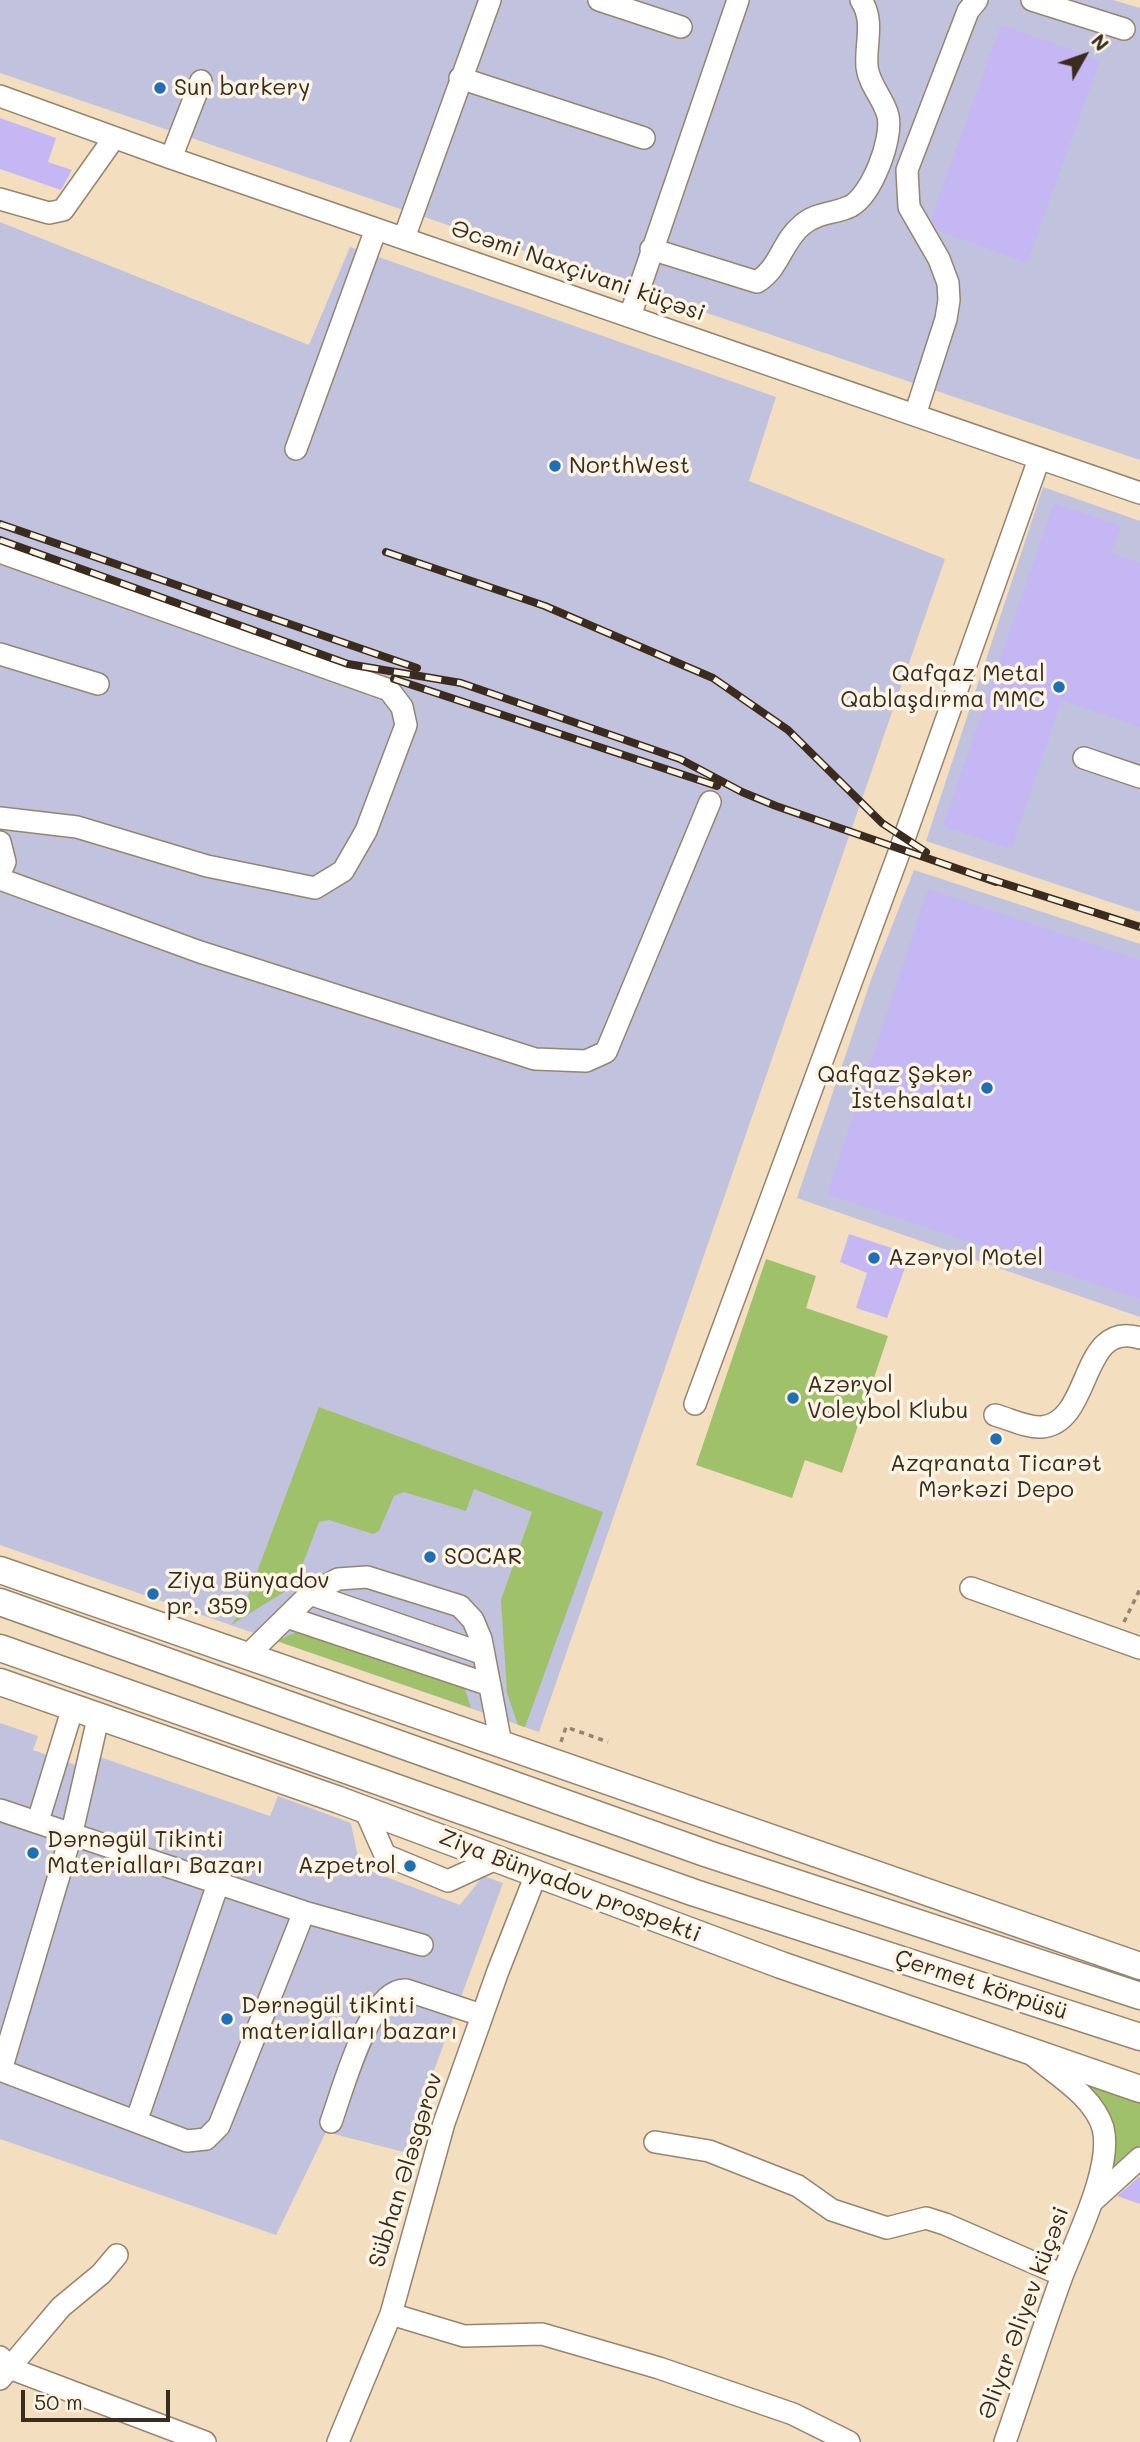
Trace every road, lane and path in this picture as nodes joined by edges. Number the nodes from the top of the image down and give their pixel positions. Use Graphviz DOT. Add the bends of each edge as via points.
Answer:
graph roads {
  1 [pos="490,0"];
  2 [pos="599,0"];
  3 [pos="738,0"];
  4 [pos="861,0"];
  5 [pos="977,0"];
  6 [pos="1032,0"];
  7 [pos="681,27"];
  8 [pos="1124,29"];
  9 [pos="460,78"];
  10 [pos="201,80"];
  11 [pos="0,96"];
  12 [pos="114,138"];
  13 [pos="644,138"];
  14 [pos="171,158"];
  15 [pos="0,199"];
  16 [pos="376,229"];
  17 [pos="404,238"];
  18 [pos="651,249"];
  19 [pos="630,316"];
  20 [pos="915,415"];
  21 [pos="296,449"];
  22 [pos="1039,459"];
  23 [pos="1140,493"];
  24 [pos="0,552"];
  25 [pos="0,653"];
  26 [pos="98,684"];
  27 [pos="1084,758"];
  28 [pos="1140,777"];
  29 [pos="710,802"];
  30 [pos="0,818"];
  31 [pos="0,842"];
  32 [pos="0,873"];
  33 [pos="0,878"];
  34 [pos="1140,1338"];
  35 [pos="695,1404"];
  36 [pos="995,1415"];
  37 [pos="0,1570"];
  38 [pos="971,1588"];
  39 [pos="1140,1589"];
  40 [pos="310,1594"];
  41 [pos="0,1602"];
  42 [pos="287,1616"];
  43 [pos="1116,1640"];
  44 [pos="112,1643"];
  45 [pos="0,1648"];
  46 [pos="1140,1648"];
  47 [pos="484,1654"];
  48 [pos="247,1657"];
  49 [pos="0,1682"];
  50 [pos="92,1683"];
  51 [pos="490,1685"];
  52 [pos="73,1707"];
  53 [pos="99,1714"];
  54 [pos="566,1727"];
  55 [pos="608,1742"];
  56 [pos="501,1744"];
  57 [pos="339,1800"];
  58 [pos="0,1810"];
  59 [pos="365,1810"];
  60 [pos="38,1821"];
  61 [pos="72,1832"];
  62 [pos="708,1854"];
  63 [pos="498,1858"];
  64 [pos="537,1872"];
  65 [pos="218,1884"];
  66 [pos="695,1893"];
  67 [pos="304,1912"];
  68 [pos="823,1934"];
  69 [pos="422,1945"];
  70 [pos="1140,1949"];
  71 [pos="1096,1952"];
  72 [pos="1140,1966"];
  73 [pos="1140,1996"];
  74 [pos="481,2015"];
  75 [pos="1140,2037"];
  76 [pos="1030,2053"];
  77 [pos="1,2070"];
  78 [pos="1140,2089"];
  79 [pos="137,2119"];
  80 [pos="331,2122"];
  81 [pos="655,2142"];
  82 [pos="1140,2158"];
  83 [pos="1092,2201"];
  84 [pos="117,2255"];
  85 [pos="1062,2275"];
  86 [pos="391,2314"];
  87 [pos="4,2368"];
  88 [pos="205,2442"];
  89 [pos="338,2442"];
  90 [pos="849,2442"];
  91 [pos="1004,2442"];
  1 -- 9 [label="street"];
  2 -- 7 [label="street"];
  3 -- 18 [label="street"];
  4 -- 18 [label="street" via="869,25 867,68 888,116 890,132 861,199 797,229 775,267 757,282"];
  5 -- 20 [label="street" via="968,12 907,170 909,206 939,259 949,300"];
  6 -- 8 [label="street"];
  9 -- 13 [label="street"];
  9 -- 17 [label="street"];
  10 -- 14 [label="street"];
  11 -- 12 [label="street, Əcəmi Naxçivani küçəsi"];
  12 -- 14 [label="street, Əcəmi Naxçivani küçəsi"];
  12 -- 15 [label="street" via="63,210 49,213"];
  14 -- 16 [label="street, Əcəmi Naxçivani küçəsi"];
  16 -- 17 [label="street, Əcəmi Naxçivani küçəsi"];
  16 -- 21 [label="street"];
  17 -- 19 [label="street, Əcəmi Naxçivani küçəsi"];
  18 -- 19 [label="street"];
  19 -- 20 [label="street, Əcəmi Naxçivani küçəsi"];
  20 -- 22 [label="street, Əcəmi Naxçivani küçəsi"];
  22 -- 23 [label="street, Əcəmi Naxçivani küçəsi"];
  22 -- 35 [label="street"];
  24 -- 30 [label="street" via="389,690 402,707 406,725 366,831 343,871 315,888 207,866 77,827"];
  25 -- 26 [label="street"];
  27 -- 28 [label="street"];
  29 -- 33 [label="street" via="606,1052 586,1061 535,1059 465,1038 200,952"];
  31 -- 32 [label="street" via="5,862"];
  34 -- 36 [label="street" via="1125,1334 1106,1343 1070,1407 1054,1423 1032,1426"];
  37 -- 48 [label="main road"];
  38 -- 43 [label="street"];
  39 -- 43 [label="path"];
  40 -- 42 [label="street"];
  40 -- 47 [label="street"];
  40 -- 47 [label="street" via="338,1580 367,1577 460,1606 473,1620"];
  41 -- 44 [label="main road"];
  42 -- 48 [label="street"];
  42 -- 51 [label="street"];
  43 -- 46 [label="street"];
  44 -- 48 [label="main road"];
  44 -- 62 [label="main road"];
  45 -- 50 [label="main road, Ziya Bünyadov prospekti"];
  47 -- 51 [label="street"];
  48 -- 56 [label="main road"];
  49 -- 52 [label="main road, Ziya Bünyadov prospekti"];
  50 -- 57 [label="main road"];
  50 -- 66 [label="main road, Ziya Bünyadov prospekti"];
  51 -- 56 [label="street"];
  52 -- 53 [label="main road, Ziya Bünyadov prospekti"];
  52 -- 60 [label="street"];
  53 -- 57 [label="main road, Ziya Bünyadov prospekti"];
  53 -- 61 [label="street"];
  54 -- 55 [label="path"];
  56 -- 62 [label="main road"];
  56 -- 71 [label="main road"];
  57 -- 59 [label="main road, Ziya Bünyadov prospekti"];
  58 -- 60 [label="street"];
  59 -- 63 [label="main road, Ziya Bünyadov prospekti"];
  59 -- 63 [label="street" via="385,1855 448,1881"];
  60 -- 61 [label="street"];
  61 -- 65 [label="street"];
  61 -- 77 [label="street"];
  62 -- 73 [label="main road, Çermet körpüsü"];
  63 -- 64 [label="main road, Ziya Bünyadov prospekti"];
  64 -- 66 [label="main road"];
  64 -- 74 [label="street, Sübhan Ələsgərov"];
  64 -- 76 [label="main road, Ziya Bünyadov prospekti"];
  65 -- 67 [label="street"];
  65 -- 79 [label="street"];
  66 -- 68 [label="main road, Ziya Bünyadov prospekti"];
  67 -- 69 [label="street"];
  67 -- 79 [label="street" via="219,2126 206,2139 187,2141"];
  68 -- 75 [label="main road, Çermet körpüsü"];
  70 -- 71 [label="street"];
  71 -- 72 [label="main road"];
  74 -- 80 [label="street" via="406,1990 385,1998 371,2015"];
  74 -- 86 [label="street, Sübhan Ələsgərov" via="444,2123"];
  76 -- 78 [label="main road, Ziya Bünyadov prospekti"];
  76 -- 83 [label="street, Əliyar Əliyev küçəsi" via="1082,2095 1103,2129 1104,2149"];
  77 -- 79 [label="street"];
  81 -- 85 [label="street" via="709,2151 798,2186 832,2210 887,2228 926,2218 945,2224"];
  82 -- 83 [label="street, Əliyar Əliyev küçəsi"];
  83 -- 85 [label="street, Əliyar Əliyev küçəsi"];
  84 -- 87 [label="street"];
  85 -- 91 [label="street, Əliyar Əliyev küçəsi"];
  86 -- 89 [label="street, Sübhan Ələsgərov"];
  86 -- 90 [label="street" via="464,2336 542,2334 793,2413"];
  87 -- 88 [label="street"];
}
